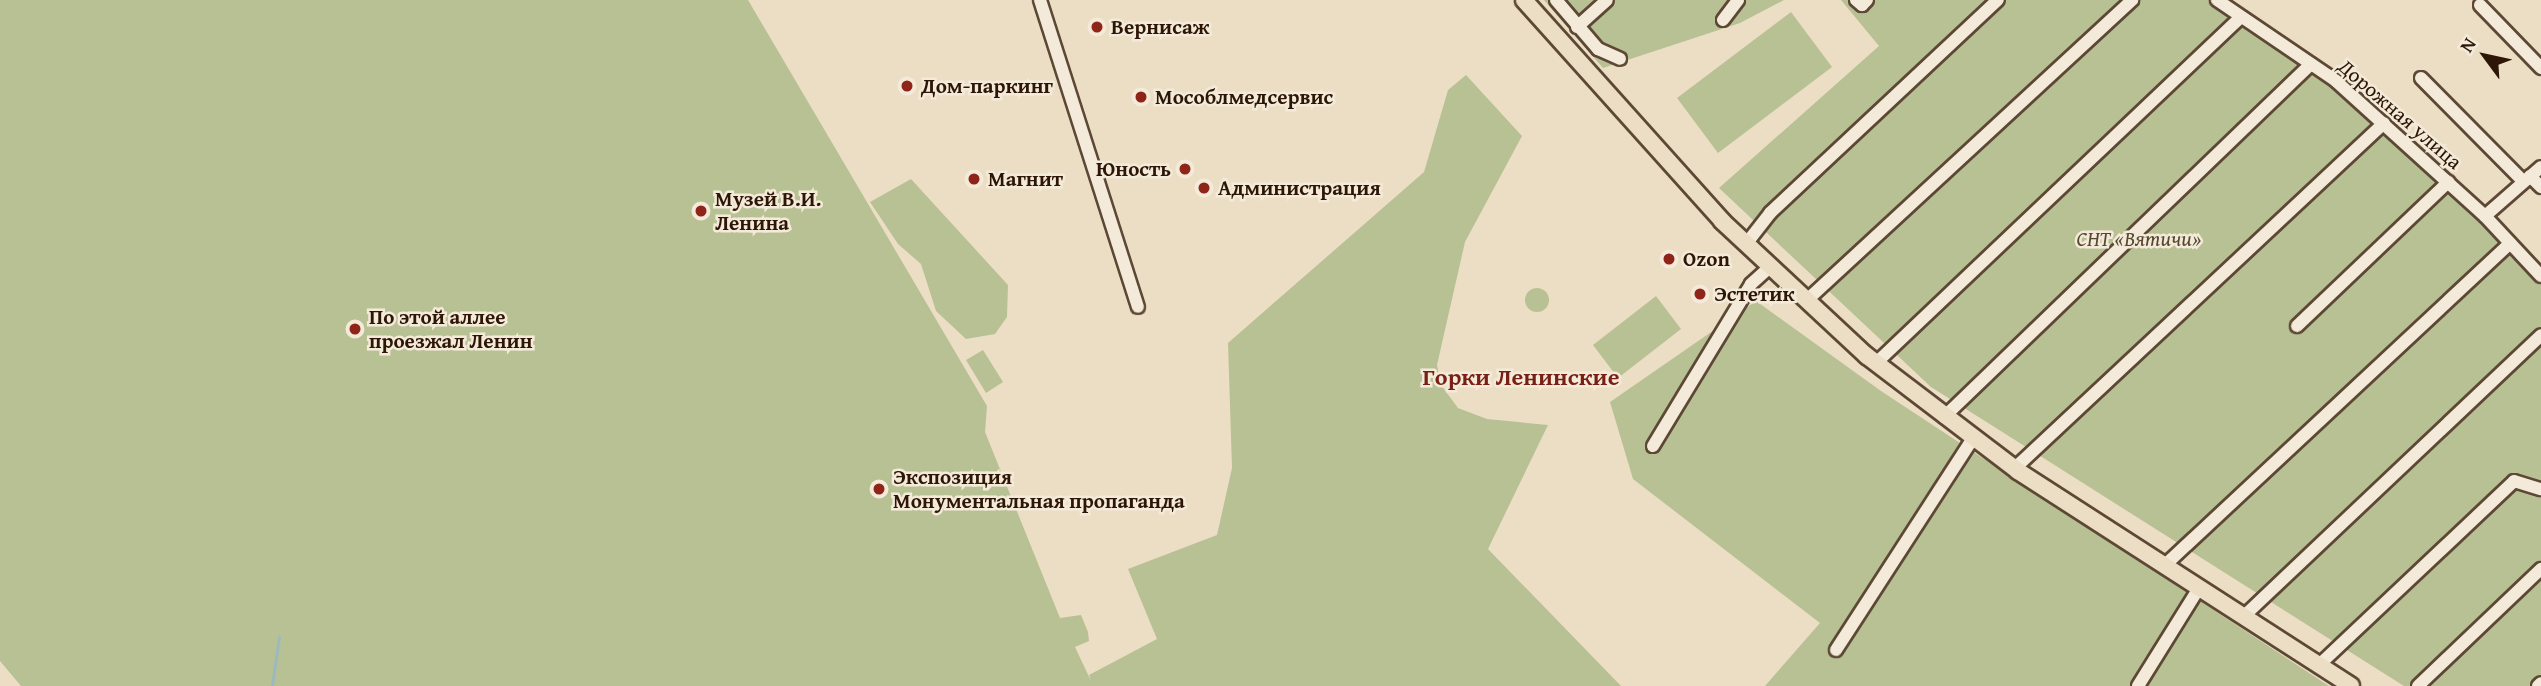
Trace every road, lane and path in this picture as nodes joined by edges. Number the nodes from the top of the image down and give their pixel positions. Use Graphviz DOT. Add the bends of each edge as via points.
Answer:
graph roads {
  1 [pos="1040,0"];
  2 [pos="1524,0"];
  3 [pos="1556,0"];
  4 [pos="1607,0"];
  5 [pos="1738,0"];
  6 [pos="1856,0"];
  7 [pos="1867,0"];
  8 [pos="1998,0"];
  9 [pos="2132,0"];
  10 [pos="2217,0"];
  11 [pos="2480,5"];
  12 [pos="2241,17"];
  13 [pos="1723,20"];
  14 [pos="1577,26"];
  15 [pos="1620,59"];
  16 [pos="2311,64"];
  17 [pos="2541,68"];
  18 [pos="2421,78"];
  19 [pos="2384,122"];
  20 [pos="2541,167"];
  21 [pos="2527,179"];
  22 [pos="2448,182"];
  23 [pos="2541,187"];
  24 [pos="2485,216"];
  25 [pos="2510,243"];
  26 [pos="1746,244"];
  27 [pos="1770,267"];
  28 [pos="2541,276"];
  29 [pos="1806,301"];
  30 [pos="1138,307"];
  31 [pos="2297,326"];
  32 [pos="2541,335"];
  33 [pos="1876,363"];
  34 [pos="1944,417"];
  35 [pos="1973,438"];
  36 [pos="1653,446"];
  37 [pos="2015,468"];
  38 [pos="2541,489"];
  39 [pos="2164,566"];
  40 [pos="2541,569"];
  41 [pos="2199,588"];
  42 [pos="2243,617"];
  43 [pos="1836,650"];
  44 [pos="2319,665"];
  45 [pos="2138,686"];
  46 [pos="2351,686"];
  47 [pos="2418,686"];
  1 -- 30 [label="street"];
  2 -- 26 [label="main road"];
  3 -- 14 [label="street"];
  4 -- 14 [label="street"];
  5 -- 13 [label="street"];
  6 -- 7 [label="street" via="1862,5"];
  8 -- 26 [label="street" via="1770,213"];
  9 -- 29 [label="street"];
  10 -- 12 [label="street, Дорожная улица"];
  11 -- 17 [label="street"];
  12 -- 16 [label="street, Дорожная улица"];
  12 -- 33 [label="street"];
  14 -- 15 [label="street" via="1607,56"];
  16 -- 19 [label="street, Дорожная улица"];
  16 -- 34 [label="street"];
  18 -- 21 [label="street"];
  19 -- 22 [label="street, Дорожная улица"];
  19 -- 37 [label="street"];
  20 -- 21 [label="street"];
  21 -- 23 [label="street"];
  21 -- 24 [label="street"];
  22 -- 24 [label="street, Дорожная улица"];
  22 -- 31 [label="street"];
  24 -- 25 [label="street, Дорожная улица"];
  25 -- 28 [label="street, Дорожная улица"];
  25 -- 39 [label="street"];
  26 -- 27 [label="main road"];
  27 -- 29 [label="main road"];
  27 -- 36 [label="street" via="1751,284"];
  29 -- 33 [label="main road"];
  32 -- 42 [label="street"];
  33 -- 34 [label="main road"];
  34 -- 35 [label="main road"];
  35 -- 37 [label="main road"];
  35 -- 43 [label="street"];
  37 -- 39 [label="main road"];
  38 -- 44 [label="street" via="2514,481"];
  39 -- 41 [label="main road"];
  40 -- 47 [label="street"];
  41 -- 42 [label="main road"];
  41 -- 45 [label="street"];
  42 -- 44 [label="main road"];
  44 -- 46 [label="main road"];
}
